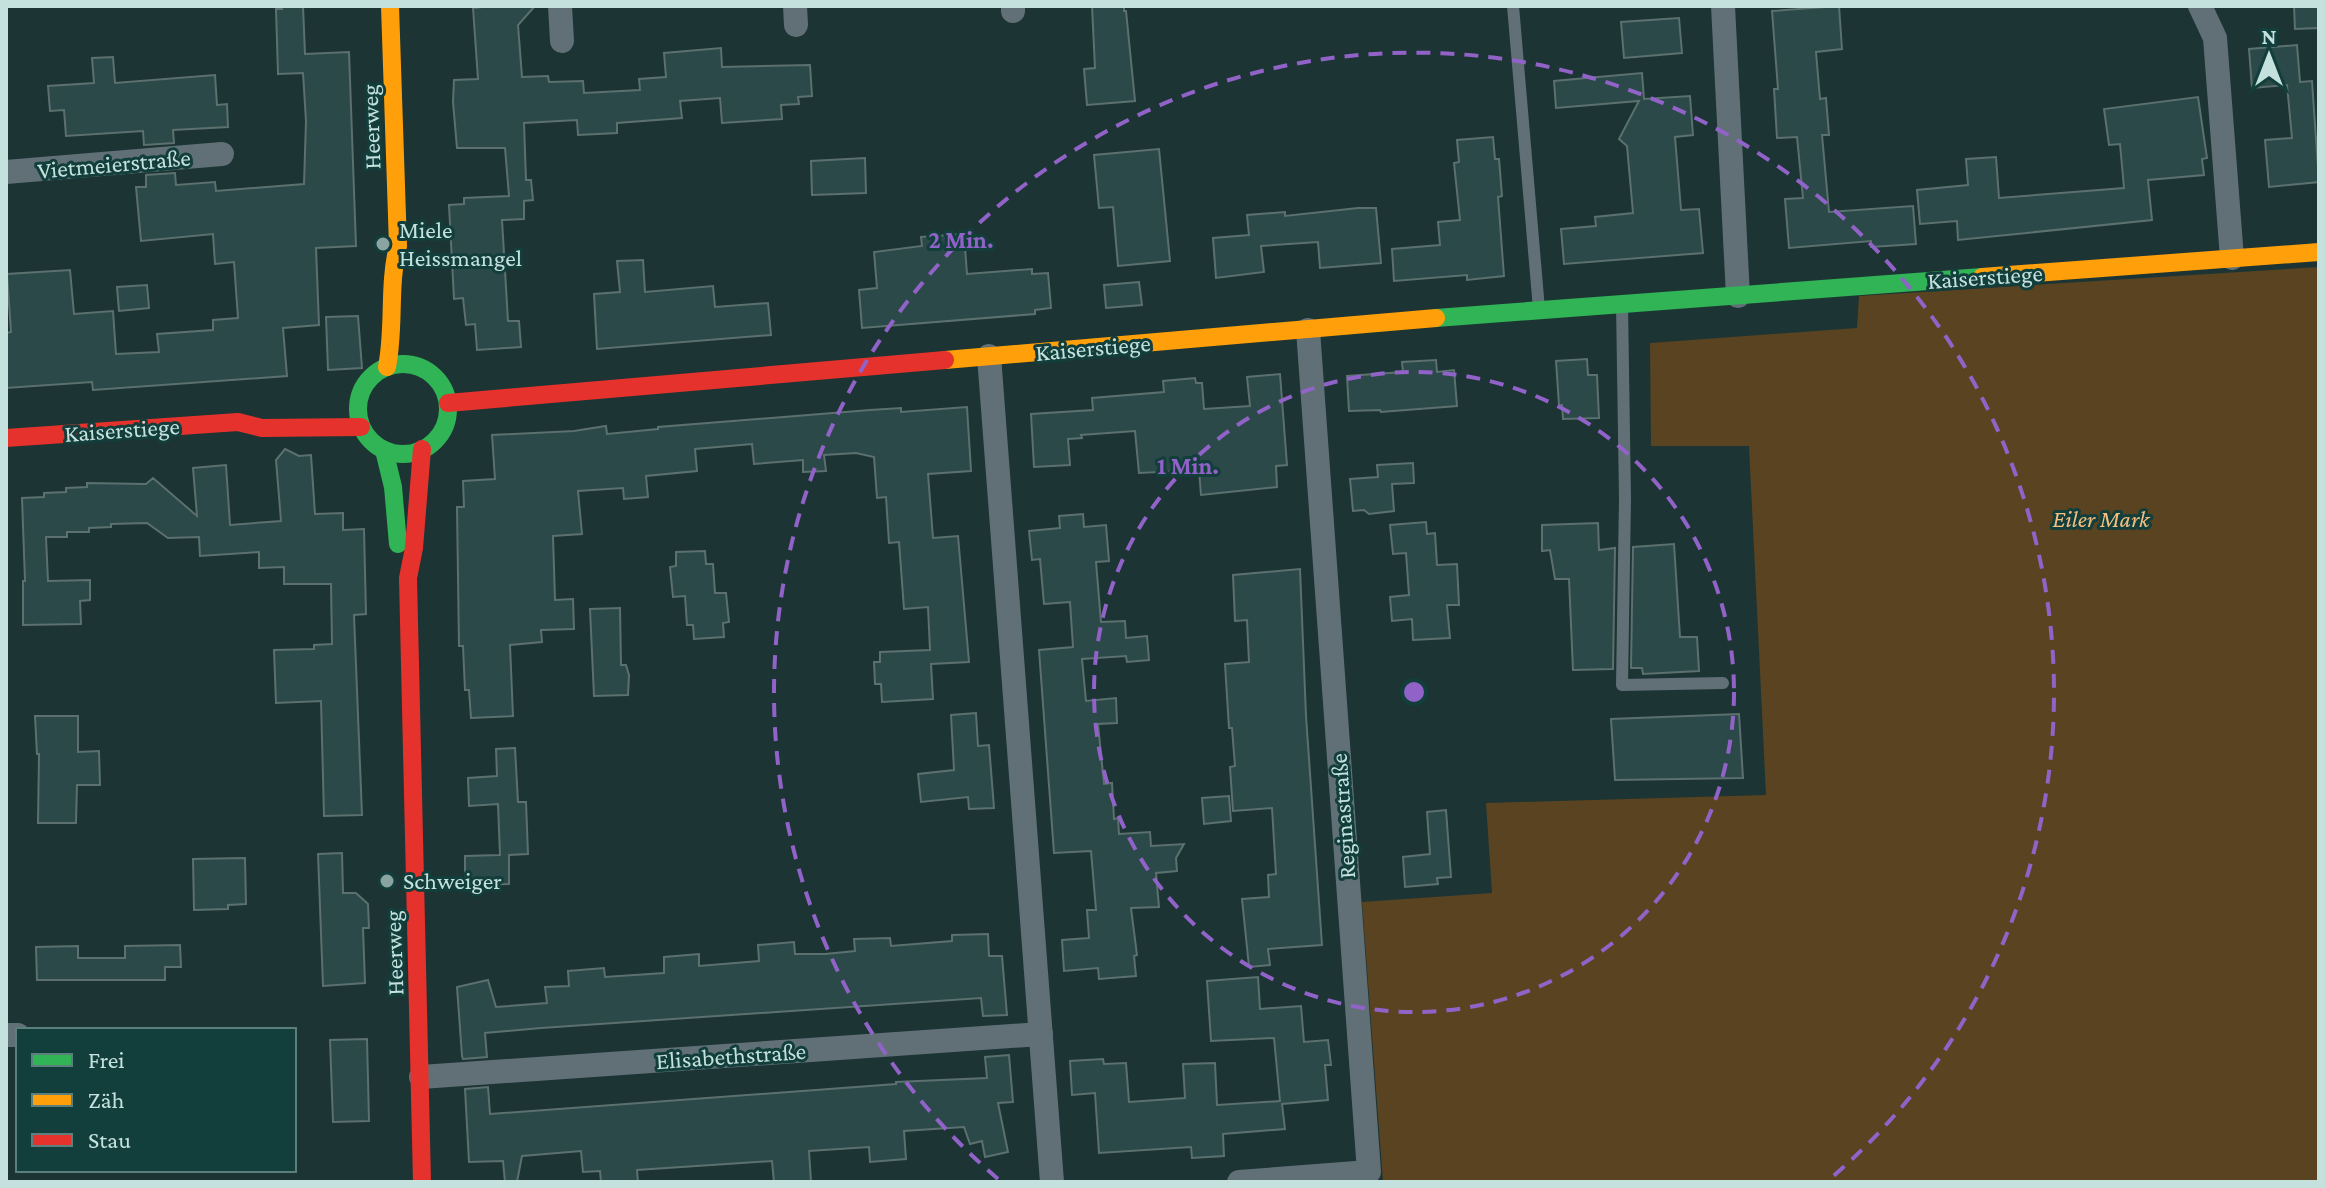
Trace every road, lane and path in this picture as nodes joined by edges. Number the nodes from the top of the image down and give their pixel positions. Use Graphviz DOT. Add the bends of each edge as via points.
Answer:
graph roads {
  1 [pos="390,6"];
  2 [pos="560,6"];
  3 [pos="1513,6"];
  4 [pos="1723,6"];
  5 [pos="2200,6"];
  6 [pos="562,41"];
  7 [pos="222,154"];
  8 [pos="6,172"];
  9 [pos="398,246"];
  10 [pos="2319,252"];
  11 [pos="2232,258"];
  12 [pos="1738,296"];
  13 [pos="1622,303"];
  14 [pos="1539,309"];
  15 [pos="410,314"];
  16 [pos="1308,330"];
  17 [pos="415,347"];
  18 [pos="989,356"];
  19 [pos="387,367"];
  20 [pos="420,368"];
  21 [pos="448,403"];
  22 [pos="292,409"];
  23 [pos="238,422"];
  24 [pos="361,427"];
  25 [pos="6,438"];
  26 [pos="422,449"];
  27 [pos="384,450"];
  28 [pos="408,578"];
  29 [pos="1723,683"];
  30 [pos="1041,1034"];
  31 [pos="421,1077"];
  32 [pos="422,1182"];
  33 [pos="1052,1182"];
  34 [pos="1239,1182"];
  1 -- 9 [label="street, Heerweg"];
  2 -- 6 [label="street"];
  3 -- 14 [label="lane"];
  4 -- 12 [label="street"];
  5 -- 11 [label="street" via="2215,38"];
  7 -- 8 [label="street, Vietmeierstraße"];
  9 -- 15 [label="street, Heerweg" via="407,269"];
  9 -- 19 [label="street, Heerweg" via="391,269"];
  10 -- 11 [label="street, Kaiserstiege"];
  11 -- 12 [label="street, Kaiserstiege"];
  12 -- 13 [label="street, Kaiserstiege"];
  13 -- 14 [label="street, Kaiserstiege"];
  13 -- 29 [label="lane" via="1622,685"];
  14 -- 16 [label="street, Kaiserstiege"];
  16 -- 18 [label="street, Kaiserstiege"];
  16 -- 34 [label="street, Reginastraße" via="1369,1172"];
  17 -- 20 [label="street"];
  18 -- 21 [label="street, Kaiserstiege"];
  18 -- 30 [label="street"];
  19 -- 20 [label="street"];
  19 -- 24 [label="street" via="349,402"];
  20 -- 21 [label="street" via="437,380"];
  21 -- 26 [label="street" via="439,438"];
  22 -- 23 [label="street, Kaiserstiege" via="260,412"];
  23 -- 24 [label="street, Kaiserstiege" via="262,428"];
  23 -- 25 [label="street, Kaiserstiege"];
  24 -- 27 [label="street"];
  26 -- 27 [label="street" via="393,454"];
  26 -- 28 [label="street, Heerweg"];
  27 -- 28 [label="street, Heerweg" via="398,547"];
  28 -- 31 [label="street, Heerweg"];
  30 -- 31 [label="street, Elisabethstraße"];
  30 -- 33 [label="street"];
  31 -- 32 [label="street, Heerweg"];
}
